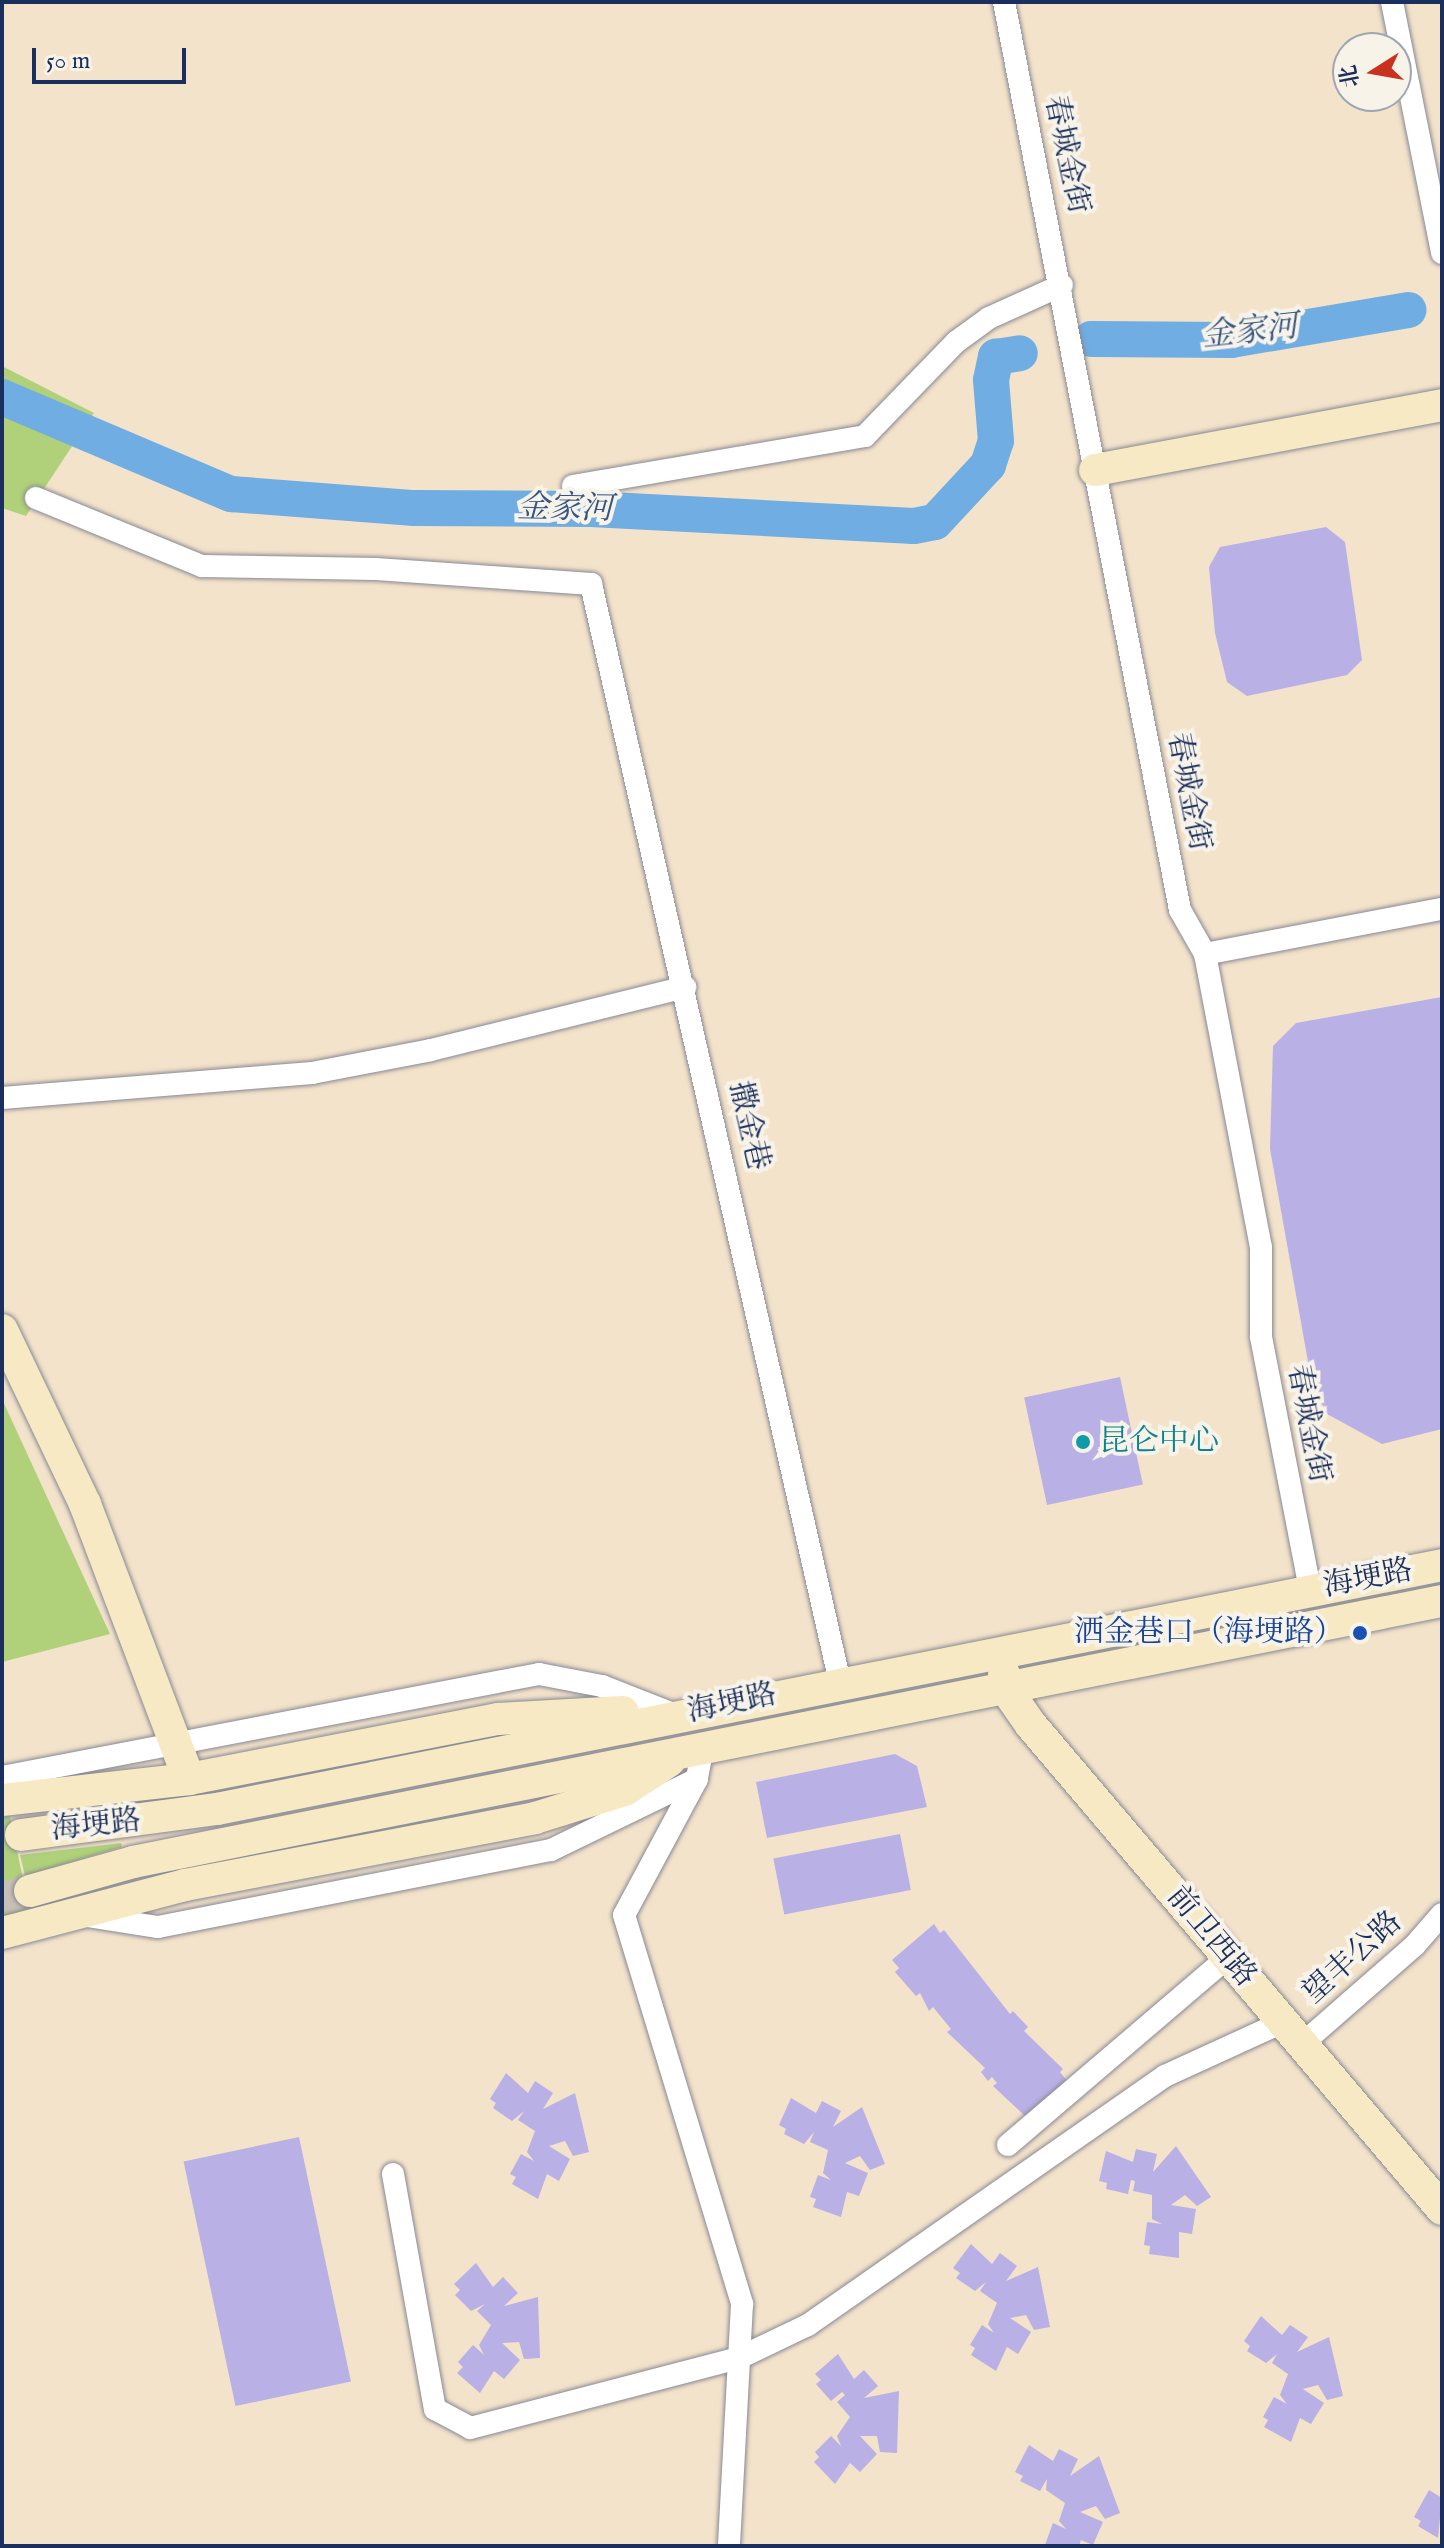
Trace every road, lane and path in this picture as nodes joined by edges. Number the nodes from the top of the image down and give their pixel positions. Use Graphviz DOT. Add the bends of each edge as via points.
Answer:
graph roads {
  1 [pos="1004,2"];
  2 [pos="1392,2"];
  3 [pos="1442,253"];
  4 [pos="1062,285"];
  5 [pos="1442,405"];
  6 [pos="1095,470"];
  7 [pos="573,486"];
  8 [pos="36,498"];
  9 [pos="1442,909"];
  10 [pos="1205,954"];
  11 [pos="685,987"];
  12 [pos="2,1098"];
  13 [pos="2,1330"];
  14 [pos="1442,1565"];
  15 [pos="1310,1590"];
  16 [pos="1442,1601"];
  17 [pos="1000,1655"];
  18 [pos="840,1683"];
  19 [pos="1008,1692"];
  20 [pos="678,1716"];
  21 [pos="176,1741"];
  22 [pos="694,1759"];
  23 [pos="2,1777"];
  24 [pos="189,1779"];
  25 [pos="2,1800"];
  26 [pos="21,1835"];
  27 [pos="30,1891"];
  28 [pos="1442,1914"];
  29 [pos="2,1933"];
  30 [pos="1228,1957"];
  31 [pos="1292,2033"];
  32 [pos="1008,2145"];
  33 [pos="393,2174"];
  34 [pos="1442,2209"];
  35 [pos="739,2358"];
  36 [pos="729,2546"];
  1 -- 4 [label="street, 春城金街"];
  2 -- 3 [label="street"];
  4 -- 6 [label="street, 春城金街"];
  4 -- 7 [label="street" via="989,318 956,342 865,436"];
  5 -- 6 [label="main road"];
  6 -- 10 [label="street, 春城金街" via="1180,910"];
  8 -- 11 [label="street, 撒金巷" via="202,566 376,569 591,584"];
  9 -- 10 [label="street"];
  10 -- 15 [label="street, 春城金街" via="1261,1247 1261,1337"];
  11 -- 12 [label="street" via="431,1050 312,1073"];
  11 -- 18 [label="street, 撒金巷"];
  13 -- 21 [label="main road" via="85,1504"];
  14 -- 15 [label="main road, 海埂路"];
  15 -- 17 [label="main road, 海埂路"];
  16 -- 19 [label="main road, 海埂路"];
  17 -- 18 [label="main road, 海埂路"];
  17 -- 19 [label="main road, 前卫西路"];
  18 -- 20 [label="main road, 海埂路"];
  19 -- 22 [label="main road, 海埂路"];
  19 -- 30 [label="main road, 前卫西路"];
  20 -- 21 [label="street" via="602,1686 539,1674"];
  20 -- 24 [label="main road" via="608,1712 498,1719"];
  20 -- 26 [label="main road, 海埂路" via="203,1811"];
  21 -- 23 [label="street"];
  21 -- 24 [label="main road"];
  22 -- 27 [label="main road, 海埂路" via="133,1862"];
  22 -- 29 [label="main road" via="625,1790 535,1818 185,1885"];
  22 -- 35 [label="street" via="624,1915 742,2304"];
  24 -- 25 [label="main road"];
  28 -- 31 [label="street, 望丰公路" via="1415,1945"];
  30 -- 31 [label="main road, 前卫西路"];
  30 -- 32 [label="street"];
  31 -- 34 [label="main road, 前卫西路"];
  31 -- 35 [label="street, 望丰公路" via="1165,2076 808,2325"];
  33 -- 35 [label="street, 望丰公路" via="435,2409 470,2428"];
  35 -- 36 [label="street"];
}
